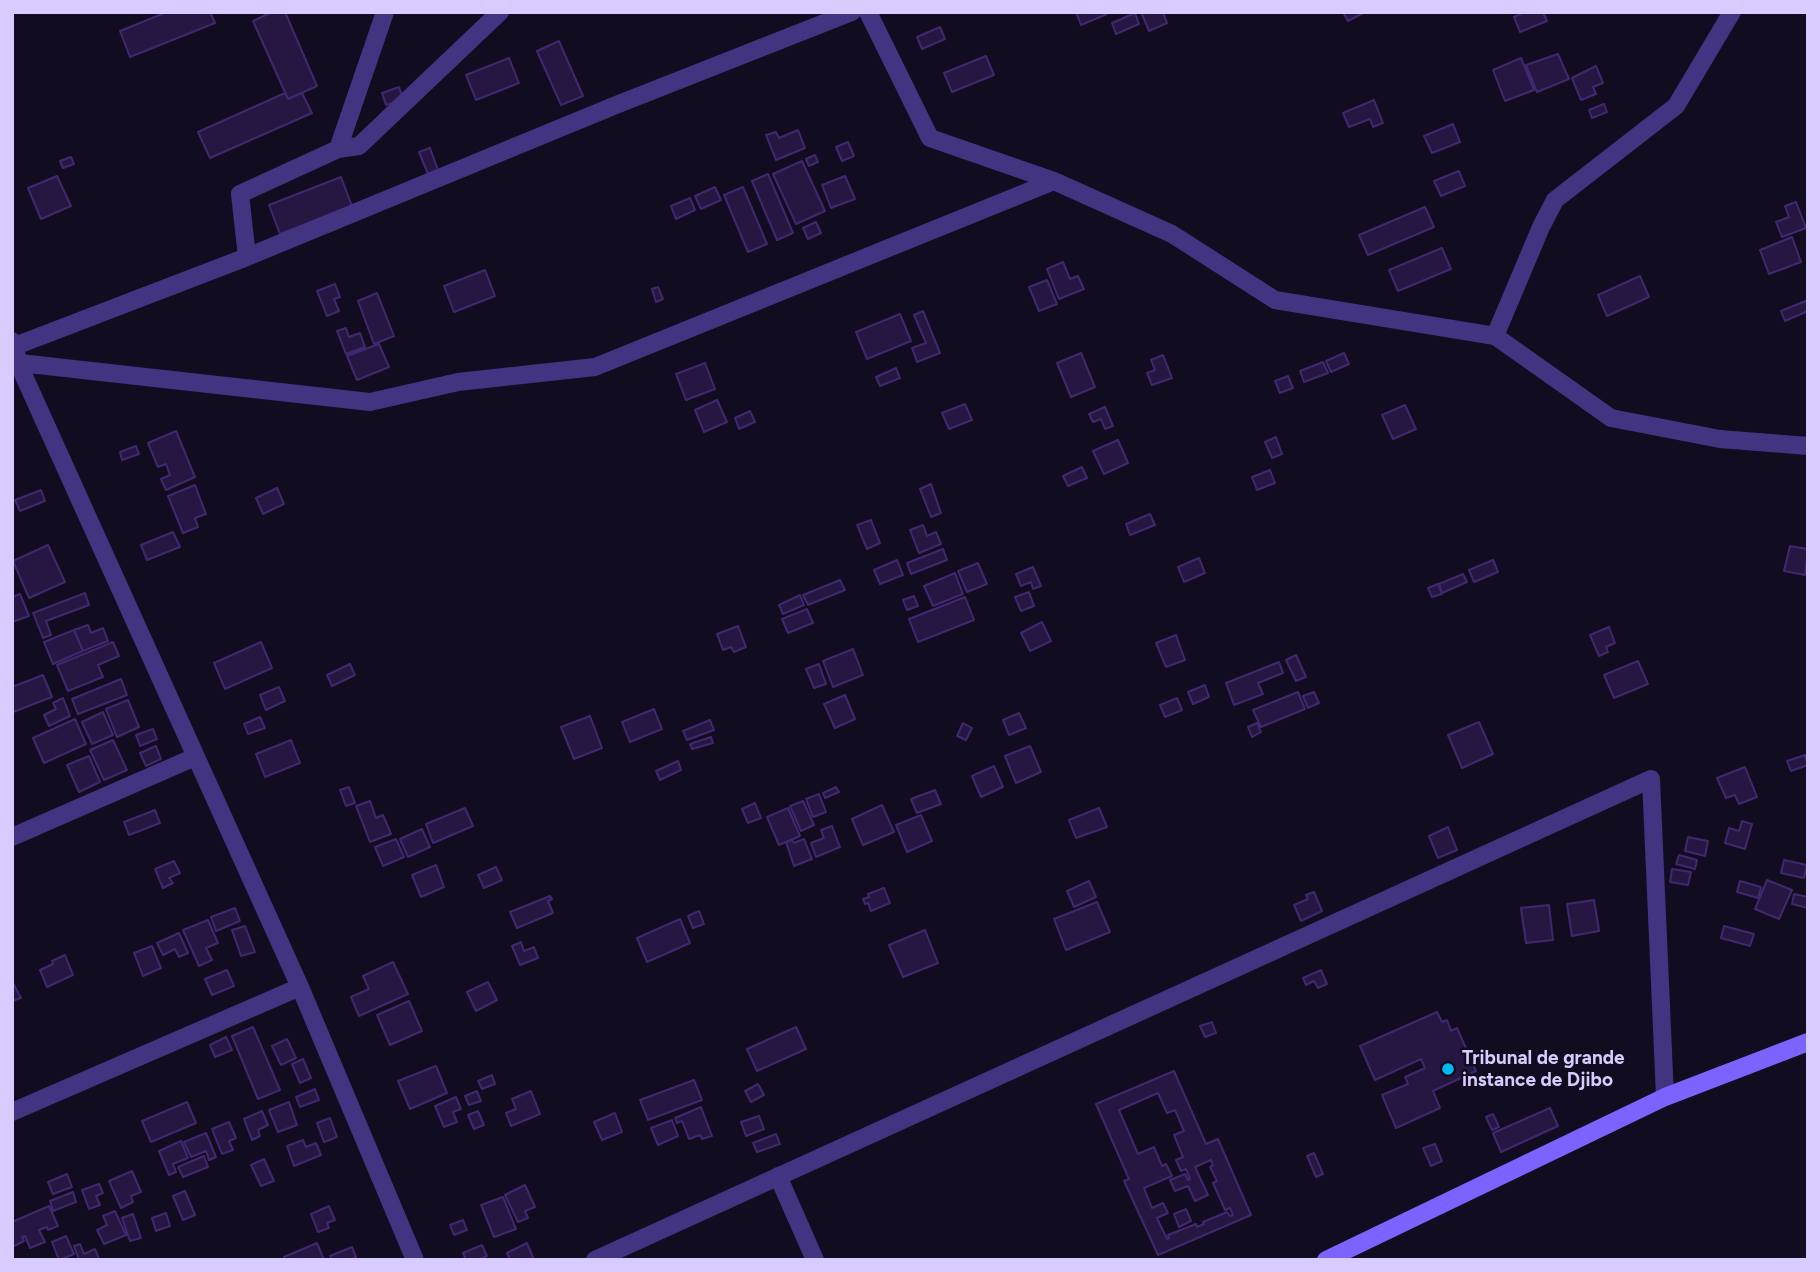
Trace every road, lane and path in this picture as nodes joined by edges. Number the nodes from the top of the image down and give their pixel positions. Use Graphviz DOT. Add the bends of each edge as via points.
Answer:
graph roads {
  1 [pos="385,12"];
  2 [pos="500,12"];
  3 [pos="852,12"];
  4 [pos="867,12"];
  5 [pos="1732,12"];
  6 [pos="338,149"];
  7 [pos="1054,181"];
  8 [pos="247,257"];
  9 [pos="1495,336"];
  10 [pos="16,361"];
  11 [pos="1808,446"];
  12 [pos="195,757"];
  13 [pos="12,837"];
  14 [pos="300,987"];
  15 [pos="1808,1042"];
  16 [pos="1665,1097"];
  17 [pos="12,1112"];
  18 [pos="778,1177"];
  19 [pos="415,1260"];
  20 [pos="595,1260"];
  21 [pos="816,1260"];
  22 [pos="1326,1260"];
  1 -- 6 [label="street"];
  2 -- 6 [label="street" via="359,146"];
  3 -- 8 [label="street"];
  4 -- 7 [label="street" via="930,138"];
  5 -- 9 [label="street" via="1676,107 1555,200"];
  6 -- 8 [label="street" via="240,194"];
  7 -- 9 [label="street" via="1172,234 1275,300"];
  7 -- 10 [label="street" via="595,367 458,382 370,402"];
  8 -- 10 [label="street"];
  9 -- 11 [label="street" via="1611,418 1720,439"];
  10 -- 12 [label="street"];
  12 -- 13 [label="street"];
  12 -- 14 [label="street"];
  14 -- 17 [label="street"];
  14 -- 19 [label="street"];
  15 -- 16 [label="main road"];
  16 -- 18 [label="street" via="1651,779"];
  16 -- 22 [label="main road"];
  18 -- 20 [label="street"];
  18 -- 21 [label="street"];
}
